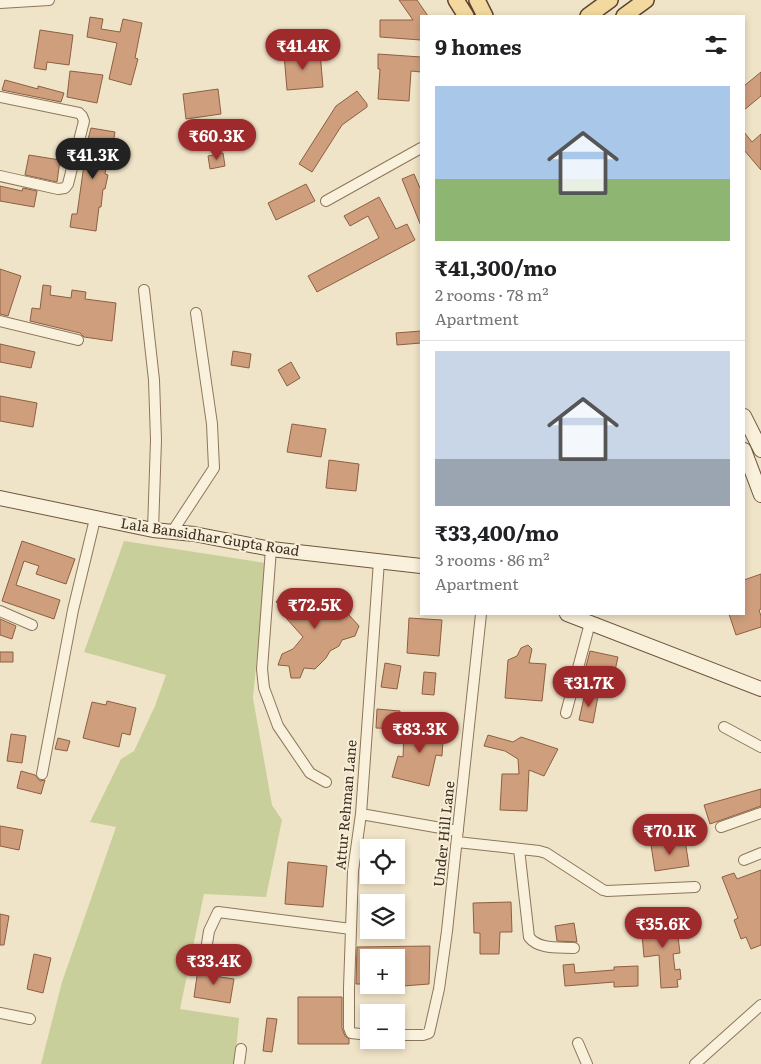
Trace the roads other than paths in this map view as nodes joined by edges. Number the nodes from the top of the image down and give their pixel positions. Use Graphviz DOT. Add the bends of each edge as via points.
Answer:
graph roads {
  1 [pos="49,0"];
  2 [pos="456,0"];
  3 [pos="477,0"];
  4 [pos="610,0"];
  5 [pos="646,0"];
  6 [pos="0,2"];
  7 [pos="465,15"];
  8 [pos="484,15"];
  9 [pos="589,15"];
  10 [pos="625,15"];
  11 [pos="0,97"];
  12 [pos="420,149"];
  13 [pos="0,176"];
  14 [pos="326,201"];
  15 [pos="144,290"];
  16 [pos="196,313"];
  17 [pos="0,321"];
  18 [pos="78,340"];
  19 [pos="745,418"];
  20 [pos="759,442"];
  21 [pos="745,453"];
  22 [pos="761,495"];
  23 [pos="0,498"];
  24 [pos="95,519"];
  25 [pos="153,530"];
  26 [pos="172,532"];
  27 [pos="271,549"];
  28 [pos="379,561"];
  29 [pos="420,566"];
  30 [pos="0,611"];
  31 [pos="481,615"];
  32 [pos="570,615"];
  33 [pos="590,623"];
  34 [pos="32,625"];
  35 [pos="761,689"];
  36 [pos="566,713"];
  37 [pos="724,727"];
  38 [pos="761,747"];
  39 [pos="42,774"];
  40 [pos="326,782"];
  41 [pos="761,813"];
  42 [pos="361,814"];
  43 [pos="721,827"];
  44 [pos="458,831"];
  45 [pos="457,842"];
  46 [pos="519,849"];
  47 [pos="761,854"];
  48 [pos="744,860"];
  49 [pos="695,887"];
  50 [pos="351,929"];
  51 [pos="574,948"];
  52 [pos="206,950"];
  53 [pos="761,1005"];
  54 [pos="0,1013"];
  55 [pos="30,1019"];
  56 [pos="360,1034"];
  57 [pos="405,1035"];
  58 [pos="578,1043"];
  59 [pos="242,1049"];
  60 [pos="239,1064"];
  61 [pos="586,1064"];
  62 [pos="695,1064"];
  1 -- 6 [label="street"];
  2 -- 7 [label="main road"];
  3 -- 8 [label="main road"];
  4 -- 9 [label="main road"];
  5 -- 10 [label="main road"];
  11 -- 13 [label="street" via="79,113 84,121 65,188"];
  12 -- 14 [label="street"];
  15 -- 25 [label="street" via="154,380"];
  16 -- 26 [label="street" via="212,424 214,468"];
  17 -- 18 [label="street"];
  19 -- 20 [label="street"];
  21 -- 22 [label="street"];
  23 -- 24 [label="street, Lala Bansidhar Gupta Road"];
  24 -- 25 [label="street, Lala Bansidhar Gupta Road"];
  24 -- 39 [label="street" via="73,610"];
  25 -- 26 [label="street, Lala Bansidhar Gupta Road"];
  26 -- 27 [label="street, Lala Bansidhar Gupta Road"];
  27 -- 28 [label="street, Lala Bansidhar Gupta Road"];
  27 -- 40 [label="street" via="262,669 264,688 278,726 310,773"];
  28 -- 29 [label="street, Lala Bansidhar Gupta Road"];
  28 -- 42 [label="street, Attur Rehman Lane"];
  30 -- 34 [label="street"];
  31 -- 44 [label="street, Under Hill Lane"];
  32 -- 33 [label="street"];
  33 -- 35 [label="street"];
  33 -- 36 [label="street"];
  37 -- 38 [label="street"];
  41 -- 43 [label="street"];
  42 -- 44 [label="street"];
  42 -- 50 [label="street, Attur Rehman Lane" via="353,871"];
  44 -- 45 [label="street, Under Hill Lane"];
  45 -- 46 [label="street"];
  45 -- 57 [label="street, Under Hill Lane" via="446,941 431,1026 427,1035"];
  46 -- 49 [label="street" via="546,853 603,890"];
  46 -- 51 [label="street" via="529,937 540,946"];
  47 -- 48 [label="street"];
  50 -- 52 [label="street" via="218,912 209,931"];
  50 -- 56 [label="street, Attur Rehman Lane" via="349,1028 351,1034"];
  53 -- 62 [label="street"];
  54 -- 55 [label="street"];
  58 -- 61 [label="street"];
  59 -- 60 [label="street"];
}
